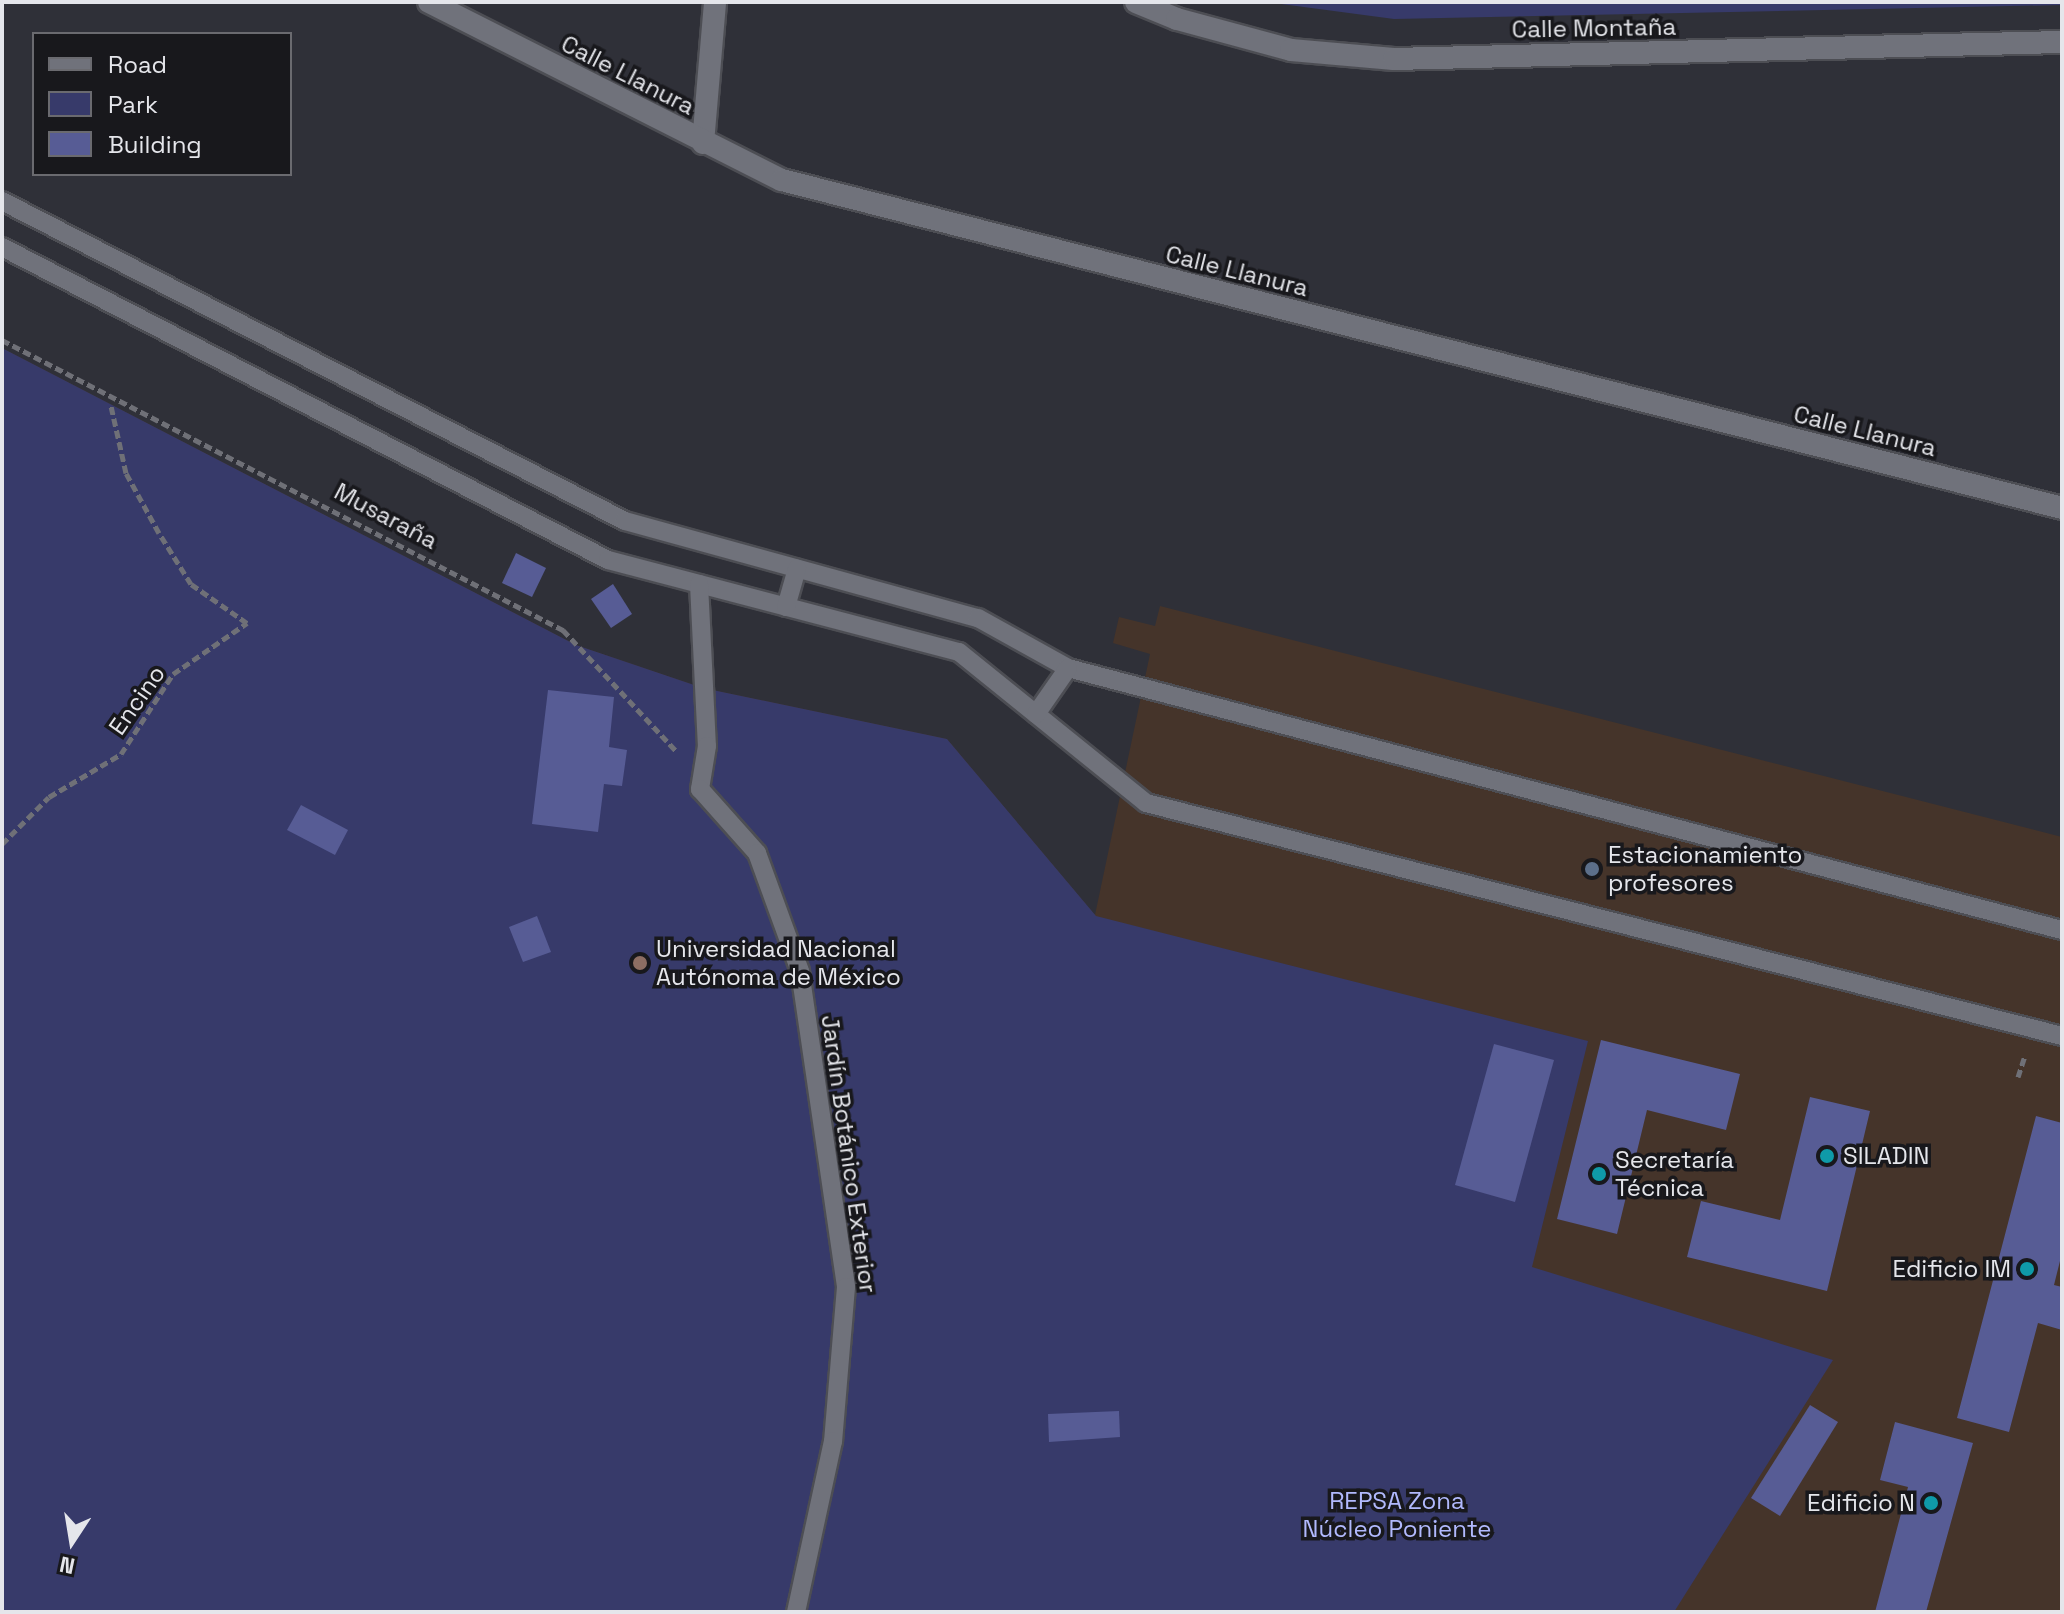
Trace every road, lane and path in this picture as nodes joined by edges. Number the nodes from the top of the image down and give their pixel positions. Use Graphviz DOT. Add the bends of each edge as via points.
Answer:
graph roads {
  1 [pos="429,2"];
  2 [pos="715,2"];
  3 [pos="1136,2"];
  4 [pos="2062,42"];
  5 [pos="703,143"];
  6 [pos="2,201"];
  7 [pos="2,247"];
  8 [pos="2,340"];
  9 [pos="111,406"];
  10 [pos="2062,508"];
  11 [pos="797,569"];
  12 [pos="699,584"];
  13 [pos="786,607"];
  14 [pos="1068,668"];
  15 [pos="1036,714"];
  16 [pos="700,789"];
  17 [pos="2,844"];
  18 [pos="2062,930"];
  19 [pos="2062,1036"];
  20 [pos="796,1612"];
  1 -- 5 [label="street, Calle Llanura"];
  2 -- 5 [label="street"];
  3 -- 4 [label="street, Calle Montaña" via="1177,19 1291,50 1394,59"];
  5 -- 10 [label="street, Calle Llanura" via="782,180 831,194"];
  6 -- 11 [label="lane" via="625,521"];
  7 -- 12 [label="lane" via="608,560"];
  8 -- 16 [label="path, Musaraña" via="563,630 698,775"];
  9 -- 17 [label="path, Encino" via="126,473 159,533 191,584 247,623 173,674 121,754 49,797"];
  11 -- 13 [label="lane"];
  11 -- 14 [label="lane" via="978,618"];
  12 -- 13 [label="lane"];
  12 -- 16 [label="lane" via="707,746"];
  13 -- 15 [label="lane" via="959,652"];
  14 -- 15 [label="lane"];
  14 -- 18 [label="lane"];
  15 -- 19 [label="lane" via="1146,803"];
  16 -- 20 [label="lane, Jardín Botánico Exterior" via="757,853 800,971 846,1287 833,1441"];
}
